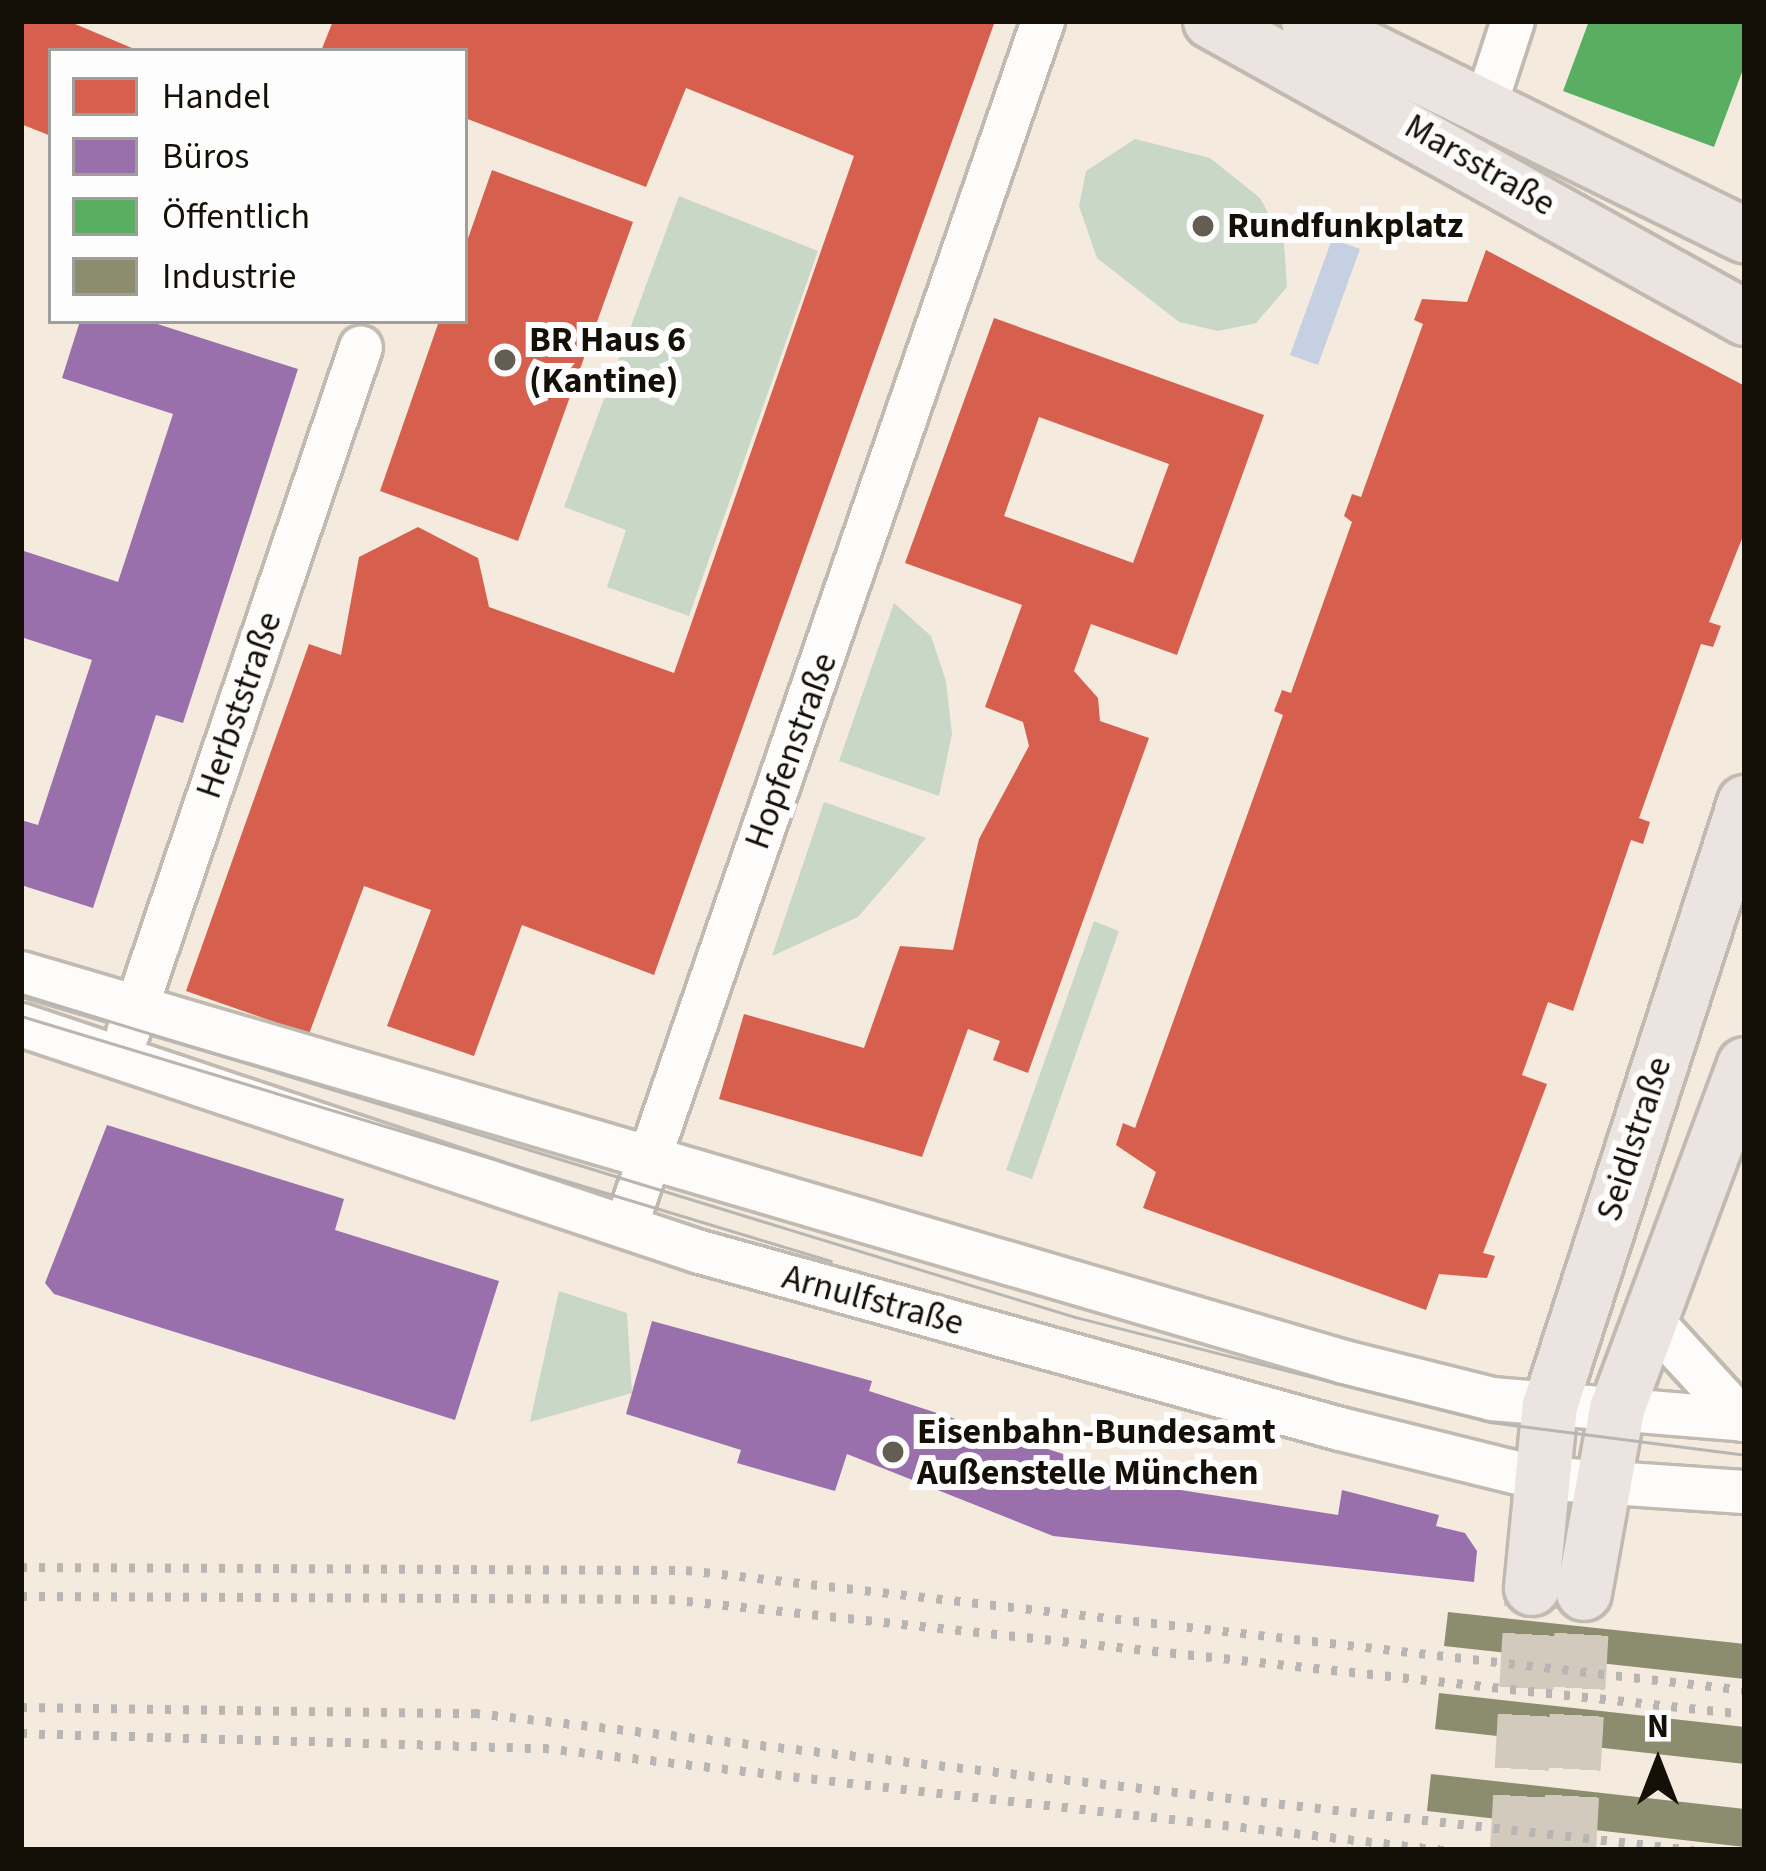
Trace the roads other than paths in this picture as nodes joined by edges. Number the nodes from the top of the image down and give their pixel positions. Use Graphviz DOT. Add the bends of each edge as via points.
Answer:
graph roads {
  1 [pos="1043,21"];
  2 [pos="1211,21"];
  3 [pos="1309,21"];
  4 [pos="1513,21"];
  5 [pos="1484,110"];
  6 [pos="1745,236"];
  7 [pos="1745,318"];
  8 [pos="361,346"];
  9 [pos="1745,803"];
  10 [pos="21,973"];
  11 [pos="136,1008"];
  12 [pos="21,1025"];
  13 [pos="117,1063"];
  14 [pos="1742,1087"];
  15 [pos="650,1157"];
  16 [pos="626,1226"];
  17 [pos="1652,1320"];
  18 [pos="1550,1406"];
  19 [pos="1617,1409"];
  20 [pos="1744,1420"];
  21 [pos="1538,1478"];
  22 [pos="1597,1486"];
  23 [pos="1745,1492"];
  1 -- 15 [label="street, Hopfenstraße"];
  2 -- 7 [label="main road, Marsstraße"];
  3 -- 5 [label="main road, Marsstraße"];
  4 -- 5 [label="street"];
  5 -- 6 [label="main road, Marsstraße"];
  8 -- 11 [label="street, Herbststraße"];
  9 -- 18 [label="main road, Seidlstraße"];
  10 -- 11 [label="street, Arnulfstraße"];
  11 -- 13 [label="street, Herbststraße"];
  11 -- 15 [label="street, Arnulfstraße"];
  12 -- 13 [label="street, Arnulfstraße"];
  13 -- 16 [label="street, Arnulfstraße"];
  14 -- 17 [label="main road"];
  15 -- 16 [label="street, Hopfenstraße"];
  15 -- 18 [label="street, Arnulfstraße" via="1344,1362"];
  16 -- 21 [label="street, Arnulfstraße"];
  17 -- 19 [label="main road"];
  17 -- 20 [label="street"];
  18 -- 19 [label="street, Arnulfstraße"];
  18 -- 21 [label="main road, Seidlstraße"];
  19 -- 20 [label="street, Arnulfstraße"];
  19 -- 22 [label="main road"];
  21 -- 22 [label="street, Arnulfstraße"];
  21 -- 22 [label="main road, Seidlstraße" via="1558,1590"];
  22 -- 23 [label="street, Arnulfstraße"];
}
